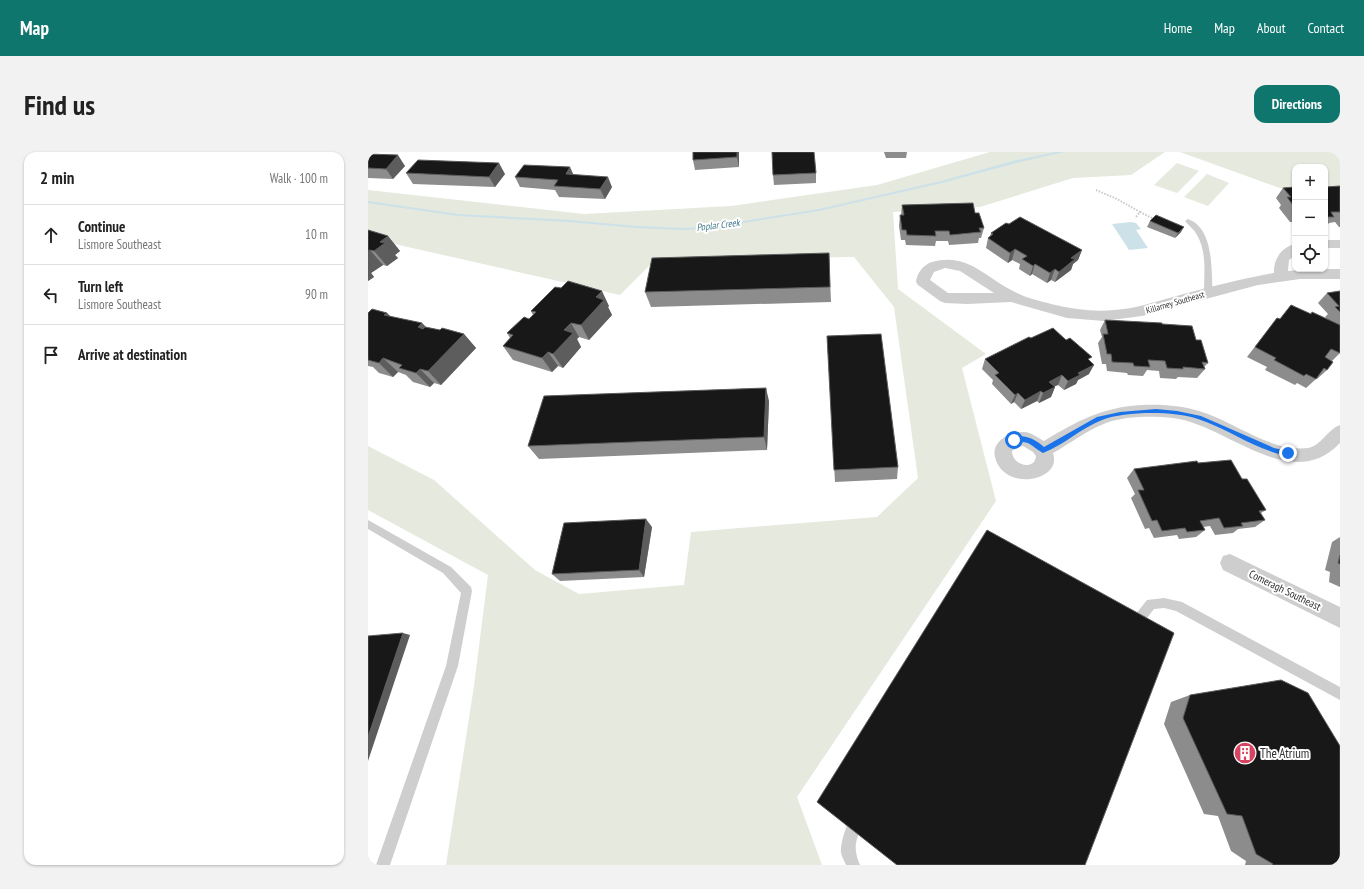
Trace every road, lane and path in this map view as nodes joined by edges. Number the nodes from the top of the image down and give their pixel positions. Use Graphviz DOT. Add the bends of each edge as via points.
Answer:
graph roads {
  1 [pos="1096,190"];
  2 [pos="1140,212"];
  3 [pos="1135,218"];
  4 [pos="1188,220"];
  5 [pos="1160,221"];
  6 [pos="1328,244"];
  7 [pos="1340,244"];
  8 [pos="1292,250"];
  9 [pos="1340,274"];
  10 [pos="1281,276"];
  11 [pos="1208,293"];
  12 [pos="1012,297"];
  13 [pos="1340,432"];
  14 [pos="1043,450"];
  15 [pos="368,524"];
  16 [pos="1230,563"];
  17 [pos="1340,618"];
  18 [pos="1132,637"];
  19 [pos="1340,694"];
  20 [pos="863,812"];
  21 [pos="383,865"];
  22 [pos="853,865"];
  1 -- 2 [label="path"];
  2 -- 3 [label="path"];
  2 -- 5 [label="path"];
  4 -- 11 [label="lane" via="1197,227 1207,248"];
  6 -- 7 [label="street"];
  8 -- 10 [label="street" via="1283,257 1280,266"];
  9 -- 10 [label="street, Killarney Southeast"];
  10 -- 11 [label="street, Killarney Southeast"];
  11 -- 12 [label="street, Killarney Southeast" via="1141,311 1090,315 1069,313"];
  12 -- 12 [label="street, Killarney Southeast" via="957,264 933,266 923,276 923,282 945,298 967,300"];
  13 -- 14 [label="street" via="1318,452 1309,455 1288,453 1273,451 1199,417 1177,413 1139,412 1100,418"];
  15 -- 21 [label="lane" via="447,570 467,591 452,666"];
  16 -- 17 [label="street, Comeragh Southeast"];
  18 -- 19 [label="lane" via="1139,619 1151,604 1178,606"];
  20 -- 22 [label="lane" via="852,830 849,845 848,853"];
}
